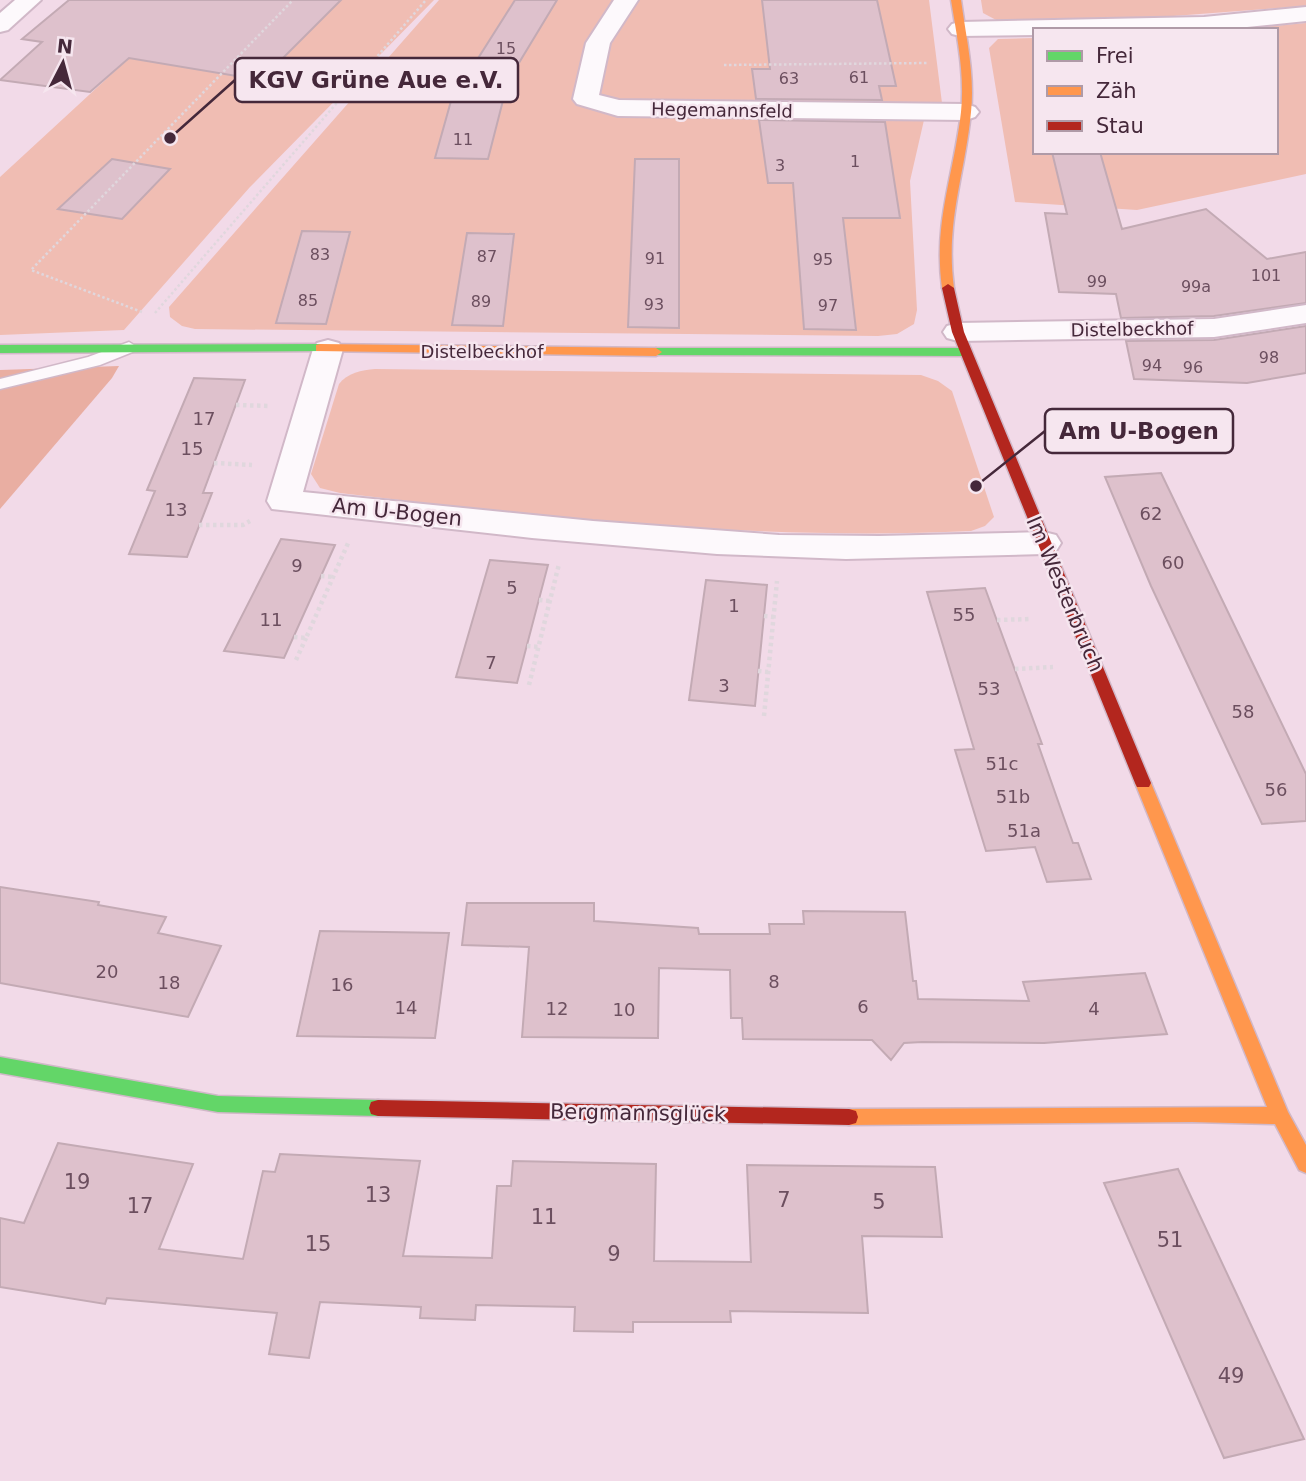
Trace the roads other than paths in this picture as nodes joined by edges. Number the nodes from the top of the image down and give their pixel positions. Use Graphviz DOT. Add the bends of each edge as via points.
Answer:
graph roads {
  1 [pos="29,0"];
  2 [pos="626,0"];
  3 [pos="956,0"];
  4 [pos="1306,14"];
  5 [pos="0,25"];
  6 [pos="960,29"];
  7 [pos="967,112"];
  8 [pos="1306,314"];
  9 [pos="961,342"];
  10 [pos="129,347"];
  11 [pos="0,349"];
  12 [pos="328,349"];
  13 [pos="0,384"];
  14 [pos="1044,543"];
  15 [pos="0,1065"];
  16 [pos="1280,1116"];
  17 [pos="1306,1164"];
  1 -- 5 [label="street"];
  2 -- 7 [label="street, Hegemannsfeld" via="598,43 586,99 618,108"];
  3 -- 6 [label="street, Im Westerbruch"];
  4 -- 6 [label="street" via="1204,24"];
  6 -- 7 [label="street, Im Westerbruch"];
  7 -- 9 [label="street, Im Westerbruch" via="944,214 946,277"];
  8 -- 9 [label="street, Distelbeckhof" via="1214,328"];
  9 -- 12 [label="street, Distelbeckhof"];
  9 -- 14 [label="street, Im Westerbruch"];
  10 -- 11 [label="street, Distelbeckhof"];
  10 -- 12 [label="street, Distelbeckhof"];
  10 -- 13 [label="lane" via="94,361"];
  12 -- 14 [label="street, Am U-Bogen" via="284,501 781,546"];
  14 -- 16 [label="street, Im Westerbruch"];
  15 -- 16 [label="street, Bergmannsglück" via="218,1104 809,1117"];
  16 -- 17 [label="street, Im Westerbruch"];
}
